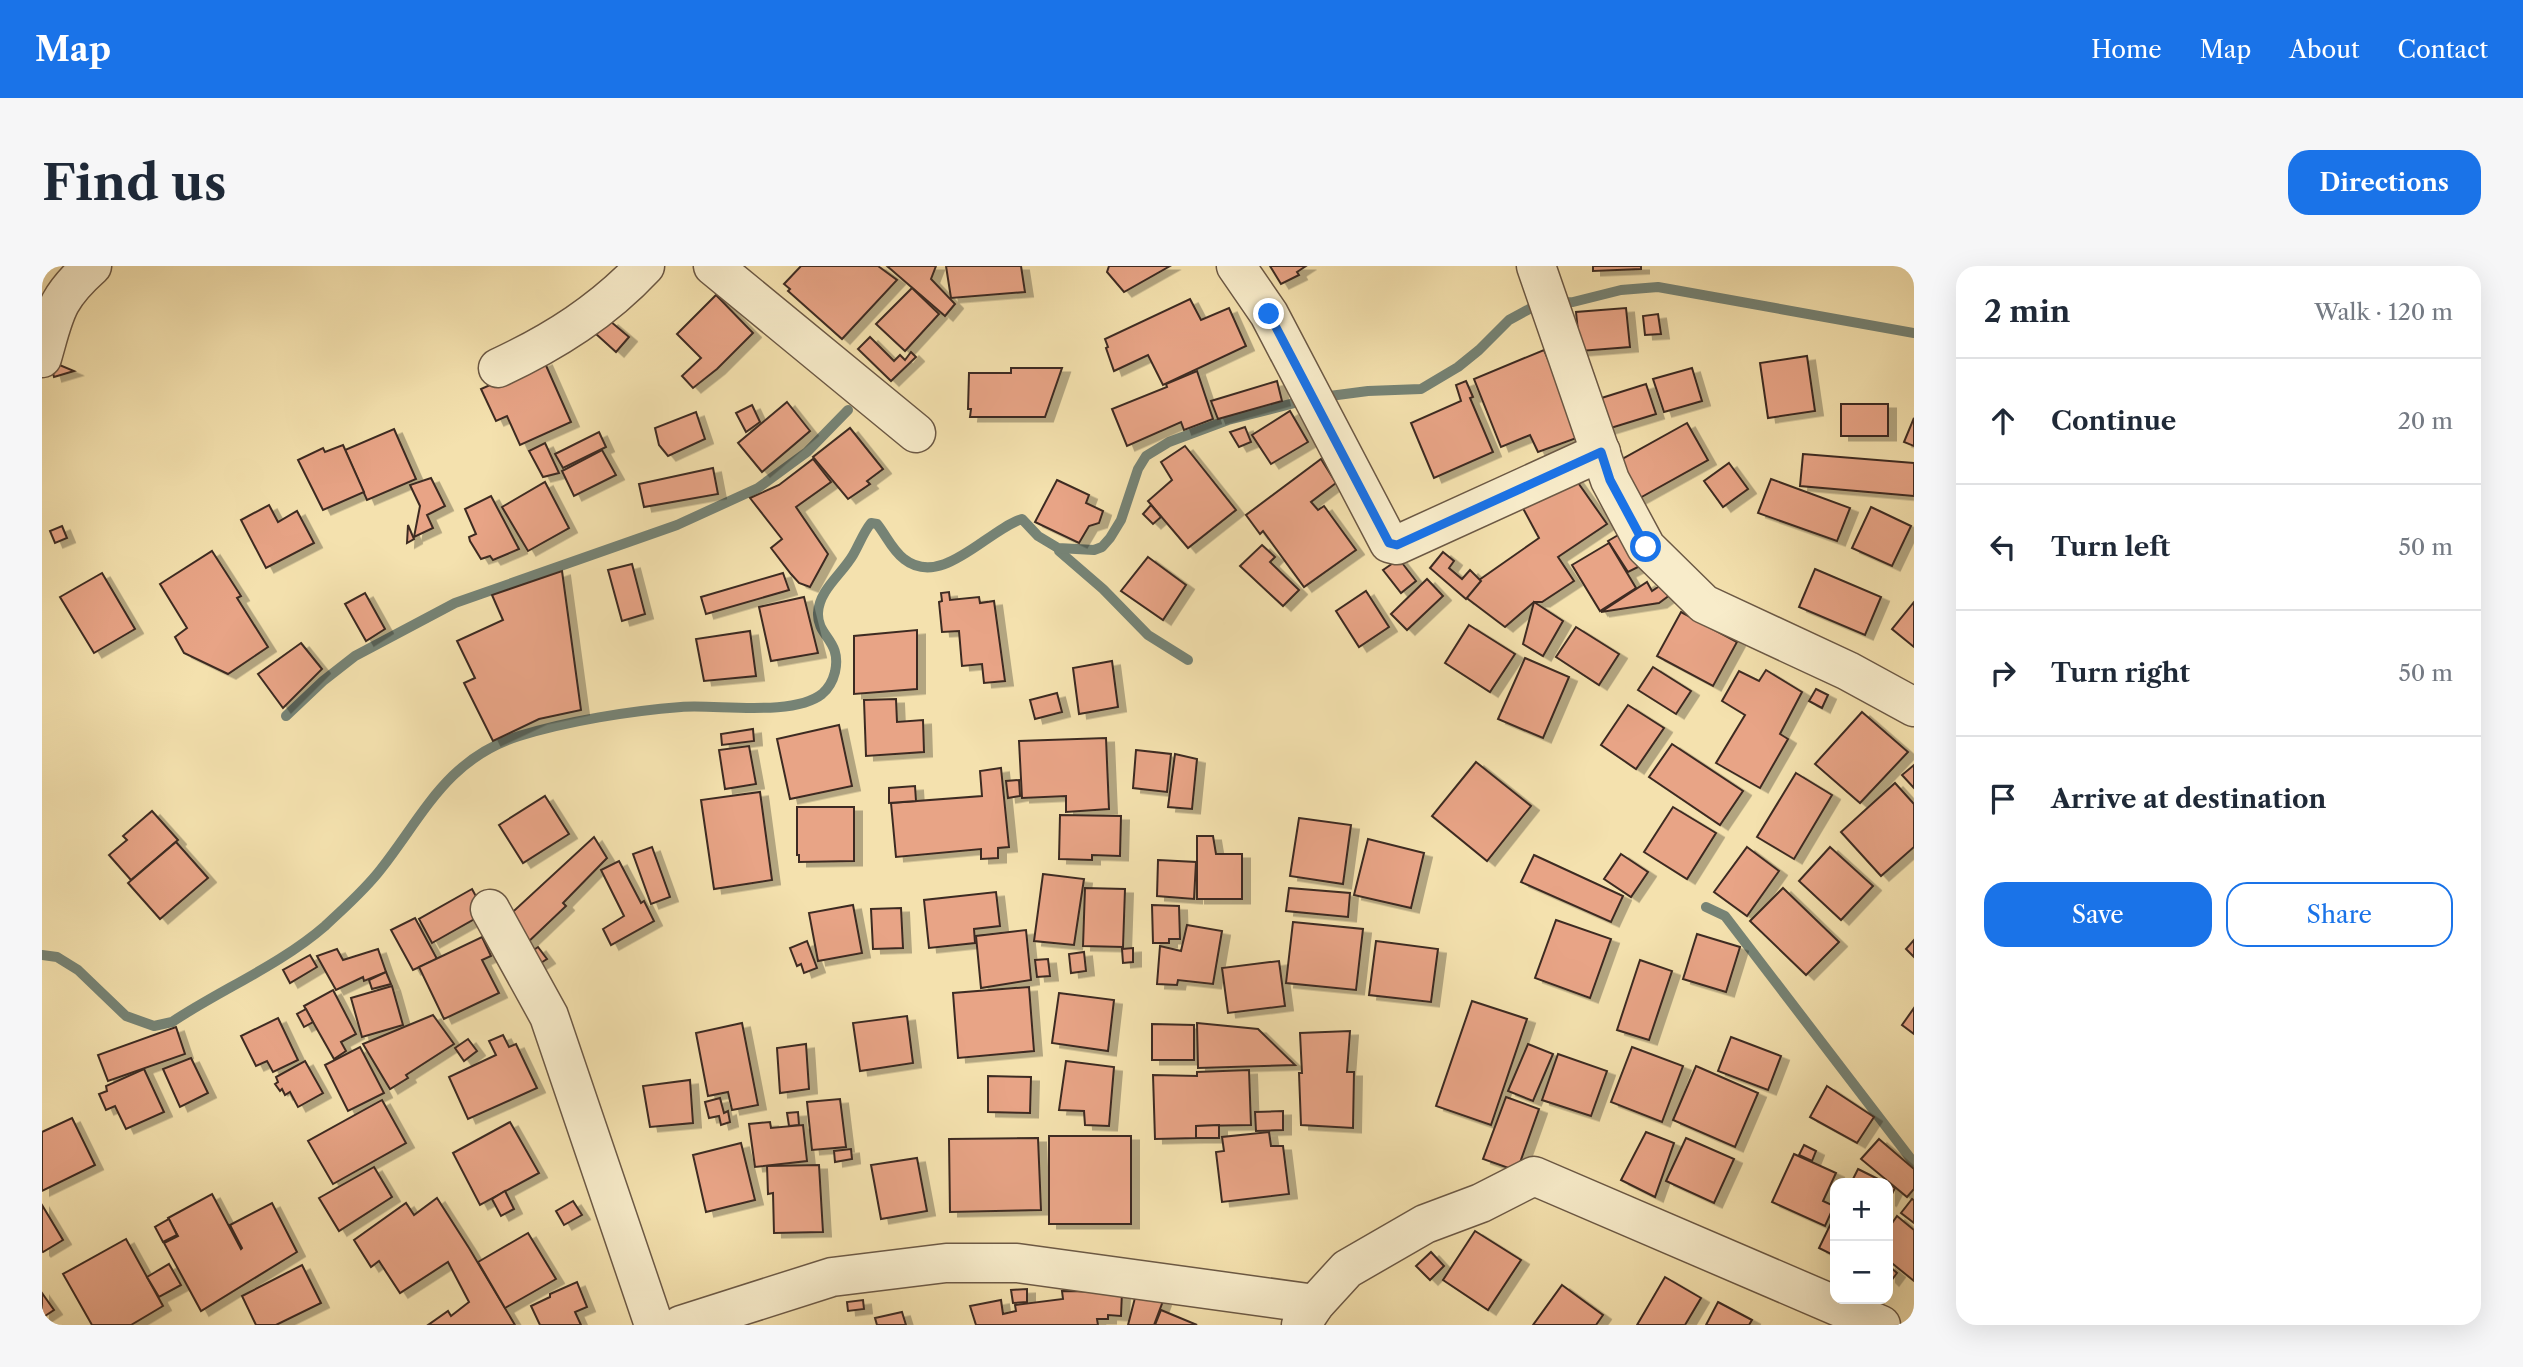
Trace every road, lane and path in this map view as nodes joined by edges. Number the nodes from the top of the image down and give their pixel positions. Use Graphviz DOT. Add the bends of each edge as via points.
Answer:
graph roads {
  1 [pos="92,266"];
  2 [pos="645,266"];
  3 [pos="713,266"];
  4 [pos="1236,266"];
  5 [pos="1536,266"];
  6 [pos="42,358"];
  7 [pos="498,368"];
  8 [pos="916,433"];
  9 [pos="1601,452"];
  10 [pos="1914,707"];
  11 [pos="490,909"];
  12 [pos="1308,1315"];
  13 [pos="654,1325"];
  14 [pos="681,1325"];
  15 [pos="1881,1325"];
  1 -- 6 [label="street" via="57,306"];
  2 -- 7 [label="street" via="576,326"];
  3 -- 8 [label="street"];
  4 -- 9 [label="street" via="1269,314 1389,543 1397,545"];
  5 -- 9 [label="street"];
  9 -- 10 [label="street" via="1610,480 1646,547 1704,604"];
  11 -- 13 [label="street" via="549,1016"];
  12 -- 14 [label="street" via="1017,1263 946,1263 832,1277"];
  12 -- 15 [label="street" via="1347,1269 1425,1224 1534,1176"];
}
